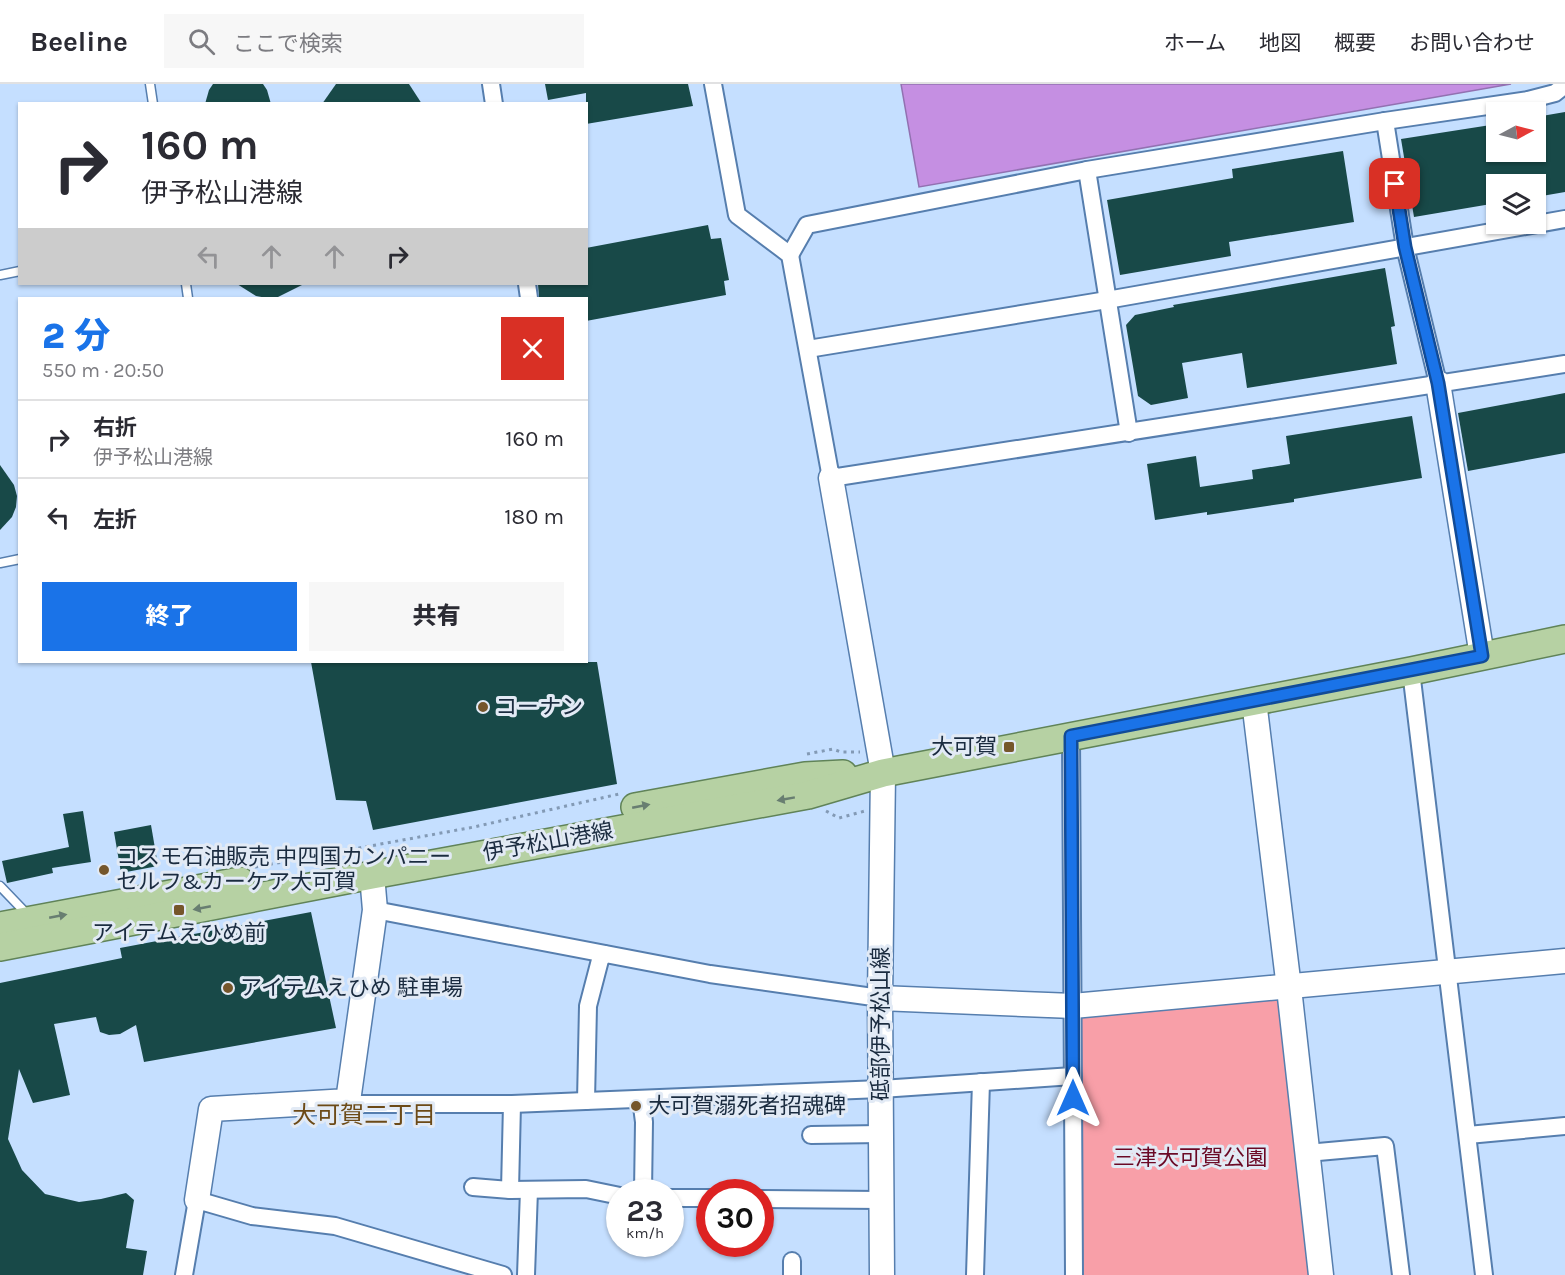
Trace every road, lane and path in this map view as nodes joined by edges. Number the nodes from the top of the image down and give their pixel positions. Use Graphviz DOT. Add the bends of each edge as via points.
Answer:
graph roads {
  1 [pos="150,84"];
  2 [pos="491,84"];
  3 [pos="713,84"];
  4 [pos="1565,85"];
  5 [pos="153,102"];
  6 [pos="494,102"];
  7 [pos="1385,121"];
  8 [pos="1087,170"];
  9 [pos="1565,219"];
  10 [pos="1405,247"];
  11 [pos="790,255"];
  12 [pos="18,271"];
  13 [pos="0,275"];
  14 [pos="1107,300"];
  15 [pos="808,349"];
  16 [pos="1565,364"];
  17 [pos="1438,383"];
  18 [pos="1129,433"];
  19 [pos="831,478"];
  20 [pos="18,559"];
  21 [pos="0,563"];
  22 [pos="1565,639"];
  23 [pos="1482,656"];
  24 [pos="1411,671"];
  25 [pos="1254,701"];
  26 [pos="1071,736"];
  27 [pos="841,752"];
  28 [pos="803,754"];
  29 [pos="883,773"];
  30 [pos="624,793"];
  31 [pos="253,867"];
  32 [pos="372,875"];
  33 [pos="0,886"];
  34 [pos="375,910"];
  35 [pos="28,922"];
  36 [pos="0,926"];
  37 [pos="0,947"];
  38 [pos="604,954"];
  39 [pos="1565,961"];
  40 [pos="1448,973"];
  41 [pos="1289,988"];
  42 [pos="880,998"];
  43 [pos="1073,1006"];
  44 [pos="1073,1076"];
  45 [pos="981,1082"];
  46 [pos="881,1089"];
  47 [pos="641,1099"];
  48 [pos="348,1101"];
  49 [pos="586,1101"];
  50 [pos="512,1104"];
  51 [pos="1565,1126"];
  52 [pos="881,1134"];
  53 [pos="811,1135"];
  54 [pos="1468,1135"];
  55 [pos="1307,1153"];
  56 [pos="643,1179"];
  57 [pos="472,1187"];
  58 [pos="510,1190"];
  59 [pos="529,1190"];
  60 [pos="606,1193"];
  61 [pos="774,1199"];
  62 [pos="197,1200"];
  63 [pos="882,1200"];
  64 [pos="442,1267"];
  65 [pos="184,1275"];
  66 [pos="503,1275"];
  67 [pos="526,1275"];
  68 [pos="882,1275"];
  69 [pos="975,1275"];
  70 [pos="1074,1275"];
  71 [pos="1321,1275"];
  72 [pos="1401,1275"];
  73 [pos="1484,1275"];
  1 -- 5 [label="lane"];
  2 -- 6 [label="street"];
  3 -- 11 [label="street" via="737,215"];
  4 -- 7 [label="street" via="1555,93 1528,100"];
  7 -- 8 [label="street"];
  7 -- 10 [label="street"];
  8 -- 11 [label="street" via="807,225"];
  8 -- 14 [label="street"];
  9 -- 10 [label="street"];
  10 -- 14 [label="street"];
  10 -- 17 [label="street"];
  11 -- 15 [label="street"];
  12 -- 13 [label="lane"];
  14 -- 15 [label="street"];
  14 -- 18 [label="street"];
  15 -- 19 [label="street"];
  16 -- 17 [label="street"];
  17 -- 18 [label="street"];
  17 -- 23 [label="street"];
  18 -- 19 [label="street"];
  19 -- 29 [label="street, 砥部伊予松山線"];
  20 -- 21 [label="lane"];
  22 -- 23 [label="main road, 伊予松山港線"];
  23 -- 24 [label="main road, 伊予松山港線"];
  24 -- 25 [label="main road, 伊予松山港線"];
  24 -- 40 [label="street"];
  25 -- 26 [label="main road, 伊予松山港線"];
  25 -- 41 [label="street"];
  26 -- 29 [label="main road, 伊予松山港線"];
  26 -- 43 [label="street"];
  27 -- 28 [label="path" via="833,749"];
  29 -- 32 [label="main road, 伊予松山港線, one-way" via="808,795"];
  35 -- 29 [label="main road, 伊予松山港線, one-way" via="805,776"];
  29 -- 42 [label="street, 砥部伊予松山線"];
  30 -- 31 [label="path" via="474,827"];
  32 -- 34 [label="street"];
  32 -- 37 [label="main road, 伊予松山港線, one-way"];
  33 -- 35 [label="lane" via="24,911"];
  34 -- 38 [label="street"];
  34 -- 48 [label="street"];
  35 -- 36 [label="main road, 伊予松山港線"];
  38 -- 42 [label="street" via="710,974"];
  38 -- 49 [label="street" via="588,1006"];
  39 -- 40 [label="street"];
  40 -- 41 [label="street"];
  40 -- 54 [label="street"];
  41 -- 43 [label="street"];
  41 -- 55 [label="street"];
  42 -- 43 [label="street"];
  42 -- 46 [label="street, 砥部伊予松山線"];
  43 -- 44 [label="street"];
  44 -- 45 [label="street"];
  44 -- 70 [label="street"];
  45 -- 46 [label="street"];
  45 -- 69 [label="street"];
  46 -- 47 [label="street"];
  46 -- 52 [label="street, 砥部伊予松山線"];
  47 -- 49 [label="street"];
  47 -- 56 [label="street"];
  48 -- 50 [label="street"];
  48 -- 62 [label="street" via="211,1109"];
  49 -- 50 [label="street"];
  50 -- 58 [label="street"];
  51 -- 54 [label="street"];
  52 -- 53 [label="street"];
  52 -- 63 [label="street, 砥部伊予松山線"];
  54 -- 73 [label="street"];
  55 -- 71 [label="street"];
  55 -- 72 [label="street" via="1385,1146"];
  57 -- 58 [label="street"];
  58 -- 59 [label="street"];
  59 -- 60 [label="street" via="586,1189"];
  59 -- 67 [label="street"];
  61 -- 63 [label="street"];
  62 -- 64 [label="street" via="252,1216 335,1226"];
  62 -- 65 [label="street"];
  63 -- 68 [label="street, 砥部伊予松山線"];
  64 -- 66 [label="street"];
}
